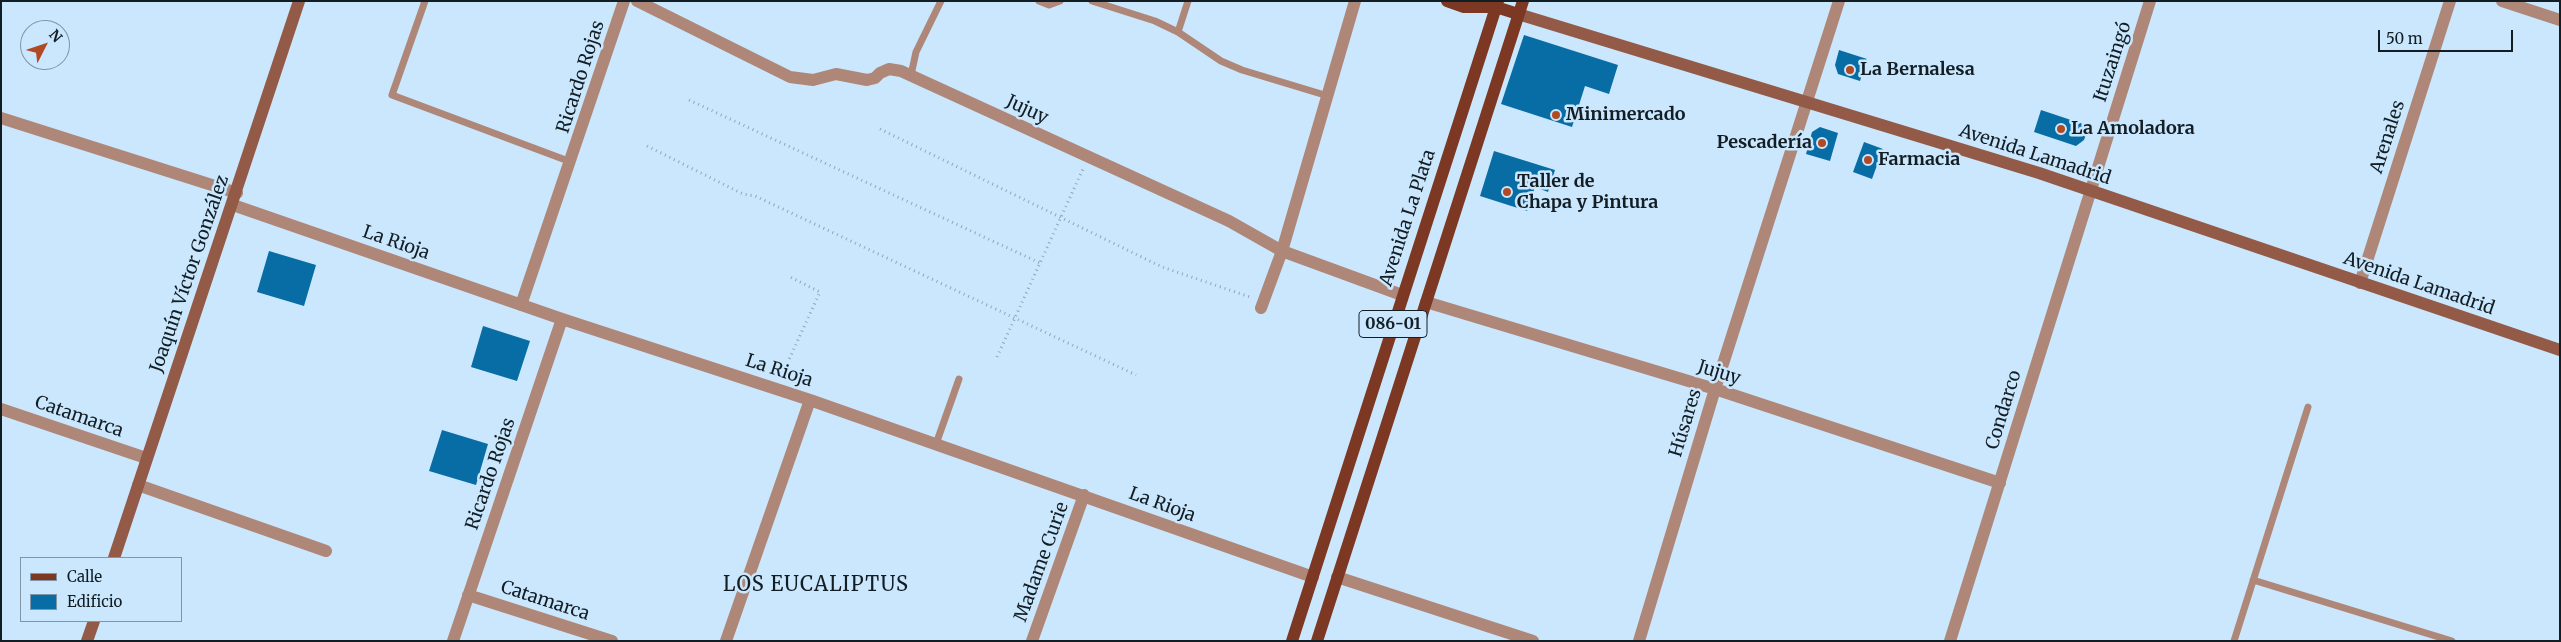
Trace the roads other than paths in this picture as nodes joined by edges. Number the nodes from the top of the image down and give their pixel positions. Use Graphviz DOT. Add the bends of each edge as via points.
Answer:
graph roads {
  1 [pos="299,1"];
  2 [pos="425,1"];
  3 [pos="624,1"];
  4 [pos="636,1"];
  5 [pos="941,1"];
  6 [pos="1039,1"];
  7 [pos="1060,1"];
  8 [pos="1092,1"];
  9 [pos="1188,1"];
  10 [pos="1355,1"];
  11 [pos="1447,1"];
  12 [pos="1522,1"];
  13 [pos="1838,1"];
  14 [pos="2150,1"];
  15 [pos="2450,1"];
  16 [pos="2502,1"];
  17 [pos="1493,3"];
  18 [pos="1518,14"];
  19 [pos="2560,20"];
  20 [pos="1178,32"];
  21 [pos="911,75"];
  22 [pos="1329,96"];
  23 [pos="1807,102"];
  24 [pos="1,118"];
  25 [pos="570,162"];
  26 [pos="2091,190"];
  27 [pos="235,199"];
  28 [pos="1282,251"];
  29 [pos="2360,283"];
  30 [pos="1402,295"];
  31 [pos="1426,302"];
  32 [pos="1262,304"];
  33 [pos="521,305"];
  34 [pos="562,319"];
  35 [pos="2560,350"];
  36 [pos="959,379"];
  37 [pos="1715,389"];
  38 [pos="810,400"];
  39 [pos="2308,407"];
  40 [pos="1,409"];
  41 [pos="936,444"];
  42 [pos="146,458"];
  43 [pos="2000,482"];
  44 [pos="138,485"];
  45 [pos="1084,495"];
  46 [pos="326,552"];
  47 [pos="114,557"];
  48 [pos="1313,577"];
  49 [pos="1337,577"];
  50 [pos="2253,580"];
  51 [pos="468,595"];
  52 [pos="94,622"];
  53 [pos="87,641"];
  54 [pos="453,641"];
  55 [pos="612,641"];
  56 [pos="726,641"];
  57 [pos="1032,641"];
  58 [pos="1292,641"];
  59 [pos="1316,641"];
  60 [pos="1534,641"];
  61 [pos="1639,641"];
  62 [pos="1950,641"];
  63 [pos="2234,641"];
  64 [pos="2452,641"];
  1 -- 27 [label="street, Joaquín Víctor González"];
  2 -- 25 [label="lane" via="392,94"];
  3 -- 25 [label="street, Ricardo Rojas"];
  4 -- 21 [label="street, Jujuy" via="790,77 813,80 836,74 867,80 889,69"];
  5 -- 21 [label="lane" via="916,52"];
  6 -- 7 [label="lane" via="1049,5"];
  8 -- 20 [label="lane"];
  9 -- 20 [label="lane"];
  10 -- 22 [label="street"];
  11 -- 17 [label="main road, Avenida Lamadrid" via="1464,7"];
  12 -- 18 [label="main road, 086-01"];
  13 -- 23 [label="street, Húsares"];
  14 -- 26 [label="street, Ituzaingó"];
  15 -- 29 [label="street, Arenales"];
  16 -- 19 [label="street"];
  17 -- 18 [label="main road, Avenida Lamadrid"];
  17 -- 30 [label="main road, Avenida La Plata / 086-01"];
  18 -- 23 [label="street, Avenida Lamadrid"];
  18 -- 31 [label="main road, 086-01"];
  20 -- 22 [label="lane" via="1221,61 1242,70"];
  21 -- 28 [label="street, Jujuy" via="1229,221"];
  22 -- 28 [label="street"];
  23 -- 26 [label="street, Avenida Lamadrid"];
  23 -- 37 [label="street, Húsares"];
  24 -- 27 [label="street, La Rioja"];
  25 -- 33 [label="street, Ricardo Rojas"];
  26 -- 29 [label="street, Avenida Lamadrid"];
  26 -- 43 [label="street, Condarco"];
  27 -- 33 [label="street, La Rioja"];
  27 -- 42 [label="street, Joaquín Víctor González"];
  28 -- 30 [label="street, Jujuy"];
  28 -- 32 [label="street"];
  29 -- 35 [label="street, Avenida Lamadrid"];
  30 -- 48 [label="main road, Avenida La Plata / 086-01"];
  31 -- 37 [label="street, Jujuy"];
  31 -- 49 [label="main road, 086-01"];
  33 -- 34 [label="street, La Rioja"];
  34 -- 38 [label="street, La Rioja"];
  34 -- 51 [label="street, Ricardo Rojas"];
  36 -- 41 [label="lane"];
  37 -- 43 [label="street, Jujuy"];
  37 -- 61 [label="street, Húsares"];
  38 -- 41 [label="street, La Rioja"];
  38 -- 56 [label="street"];
  39 -- 50 [label="lane"];
  40 -- 42 [label="street, Catamarca"];
  41 -- 45 [label="street, La Rioja"];
  42 -- 44 [label="street, Joaquín Víctor González"];
  43 -- 62 [label="street, Condarco"];
  44 -- 46 [label="street"];
  44 -- 47 [label="street, Joaquín Víctor González"];
  45 -- 48 [label="street, La Rioja"];
  45 -- 57 [label="street, Madame Curie"];
  48 -- 58 [label="main road, Avenida La Plata / 086-01"];
  49 -- 59 [label="main road, 086-01"];
  49 -- 60 [label="street"];
  50 -- 63 [label="lane"];
  50 -- 64 [label="lane"];
  51 -- 54 [label="street, Ricardo Rojas"];
  51 -- 55 [label="street, Catamarca"];
  52 -- 53 [label="street"];
}
